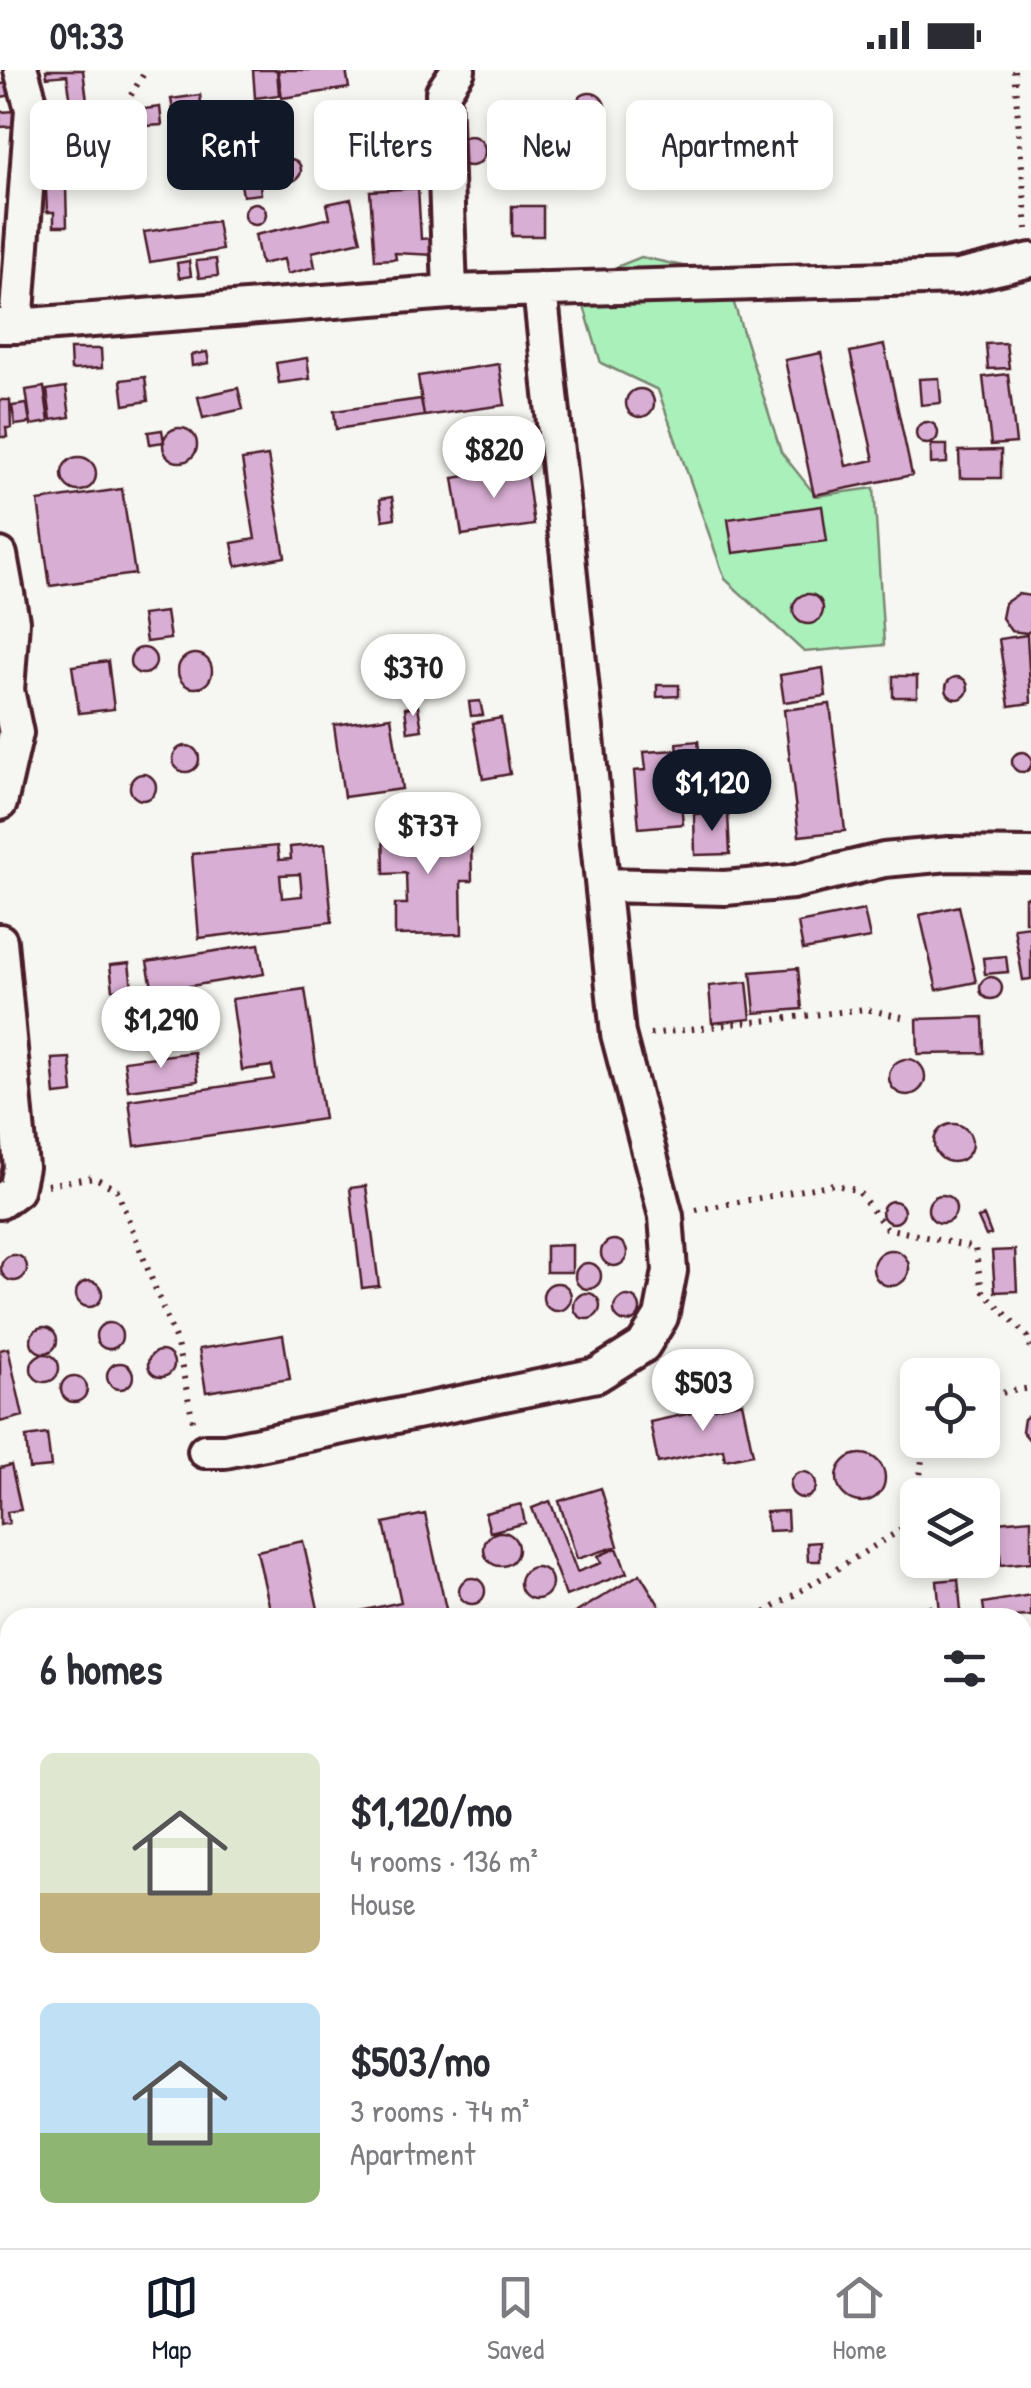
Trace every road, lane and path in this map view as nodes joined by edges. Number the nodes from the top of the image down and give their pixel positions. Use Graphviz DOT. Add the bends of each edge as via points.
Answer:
graph roads {
  1 [pos="21,70"];
  2 [pos="146,70"];
  3 [pos="458,70"];
  4 [pos="1014,70"];
  5 [pos="128,100"];
  6 [pos="30,102"];
  7 [pos="30,127"];
  8 [pos="1030,260"];
  9 [pos="540,289"];
  10 [pos="450,292"];
  11 [pos="8,326"];
  12 [pos="0,554"];
  13 [pos="0,803"];
  14 [pos="1031,855"];
  15 [pos="603,885"];
  16 [pos="0,941"];
  17 [pos="902,1017"];
  18 [pos="618,1034"];
  19 [pos="8,1196"];
  20 [pos="666,1216"];
  21 [pos="1031,1349"];
  22 [pos="1031,1388"];
  23 [pos="1000,1393"];
  24 [pos="204,1451"];
  25 [pos="900,1530"];
  26 [pos="772,1608"];
  1 -- 6 [label="street"];
  2 -- 5 [label="path"];
  3 -- 10 [label="street" via="443,92"];
  4 -- 8 [label="path"];
  7 -- 11 [label="street"];
  8 -- 9 [label="street" via="958,277"];
  9 -- 10 [label="street"];
  9 -- 15 [label="street"];
  10 -- 11 [label="street"];
  12 -- 13 [label="street" via="12,621 7,690 16,733"];
  14 -- 15 [label="street" via="884,860 792,882 726,888"];
  15 -- 18 [label="street"];
  16 -- 19 [label="street" via="21,1167"];
  17 -- 18 [label="path" via="865,1010"];
  18 -- 20 [label="street"];
  19 -- 24 [label="path" via="94,1177 117,1190 178,1344"];
  20 -- 21 [label="path" via="834,1184 858,1191 886,1228 975,1248 982,1290"];
  20 -- 24 [label="street" via="670,1271 661,1317 643,1346 596,1375"];
  22 -- 23 [label="path"];
  25 -- 26 [label="path"];
}
